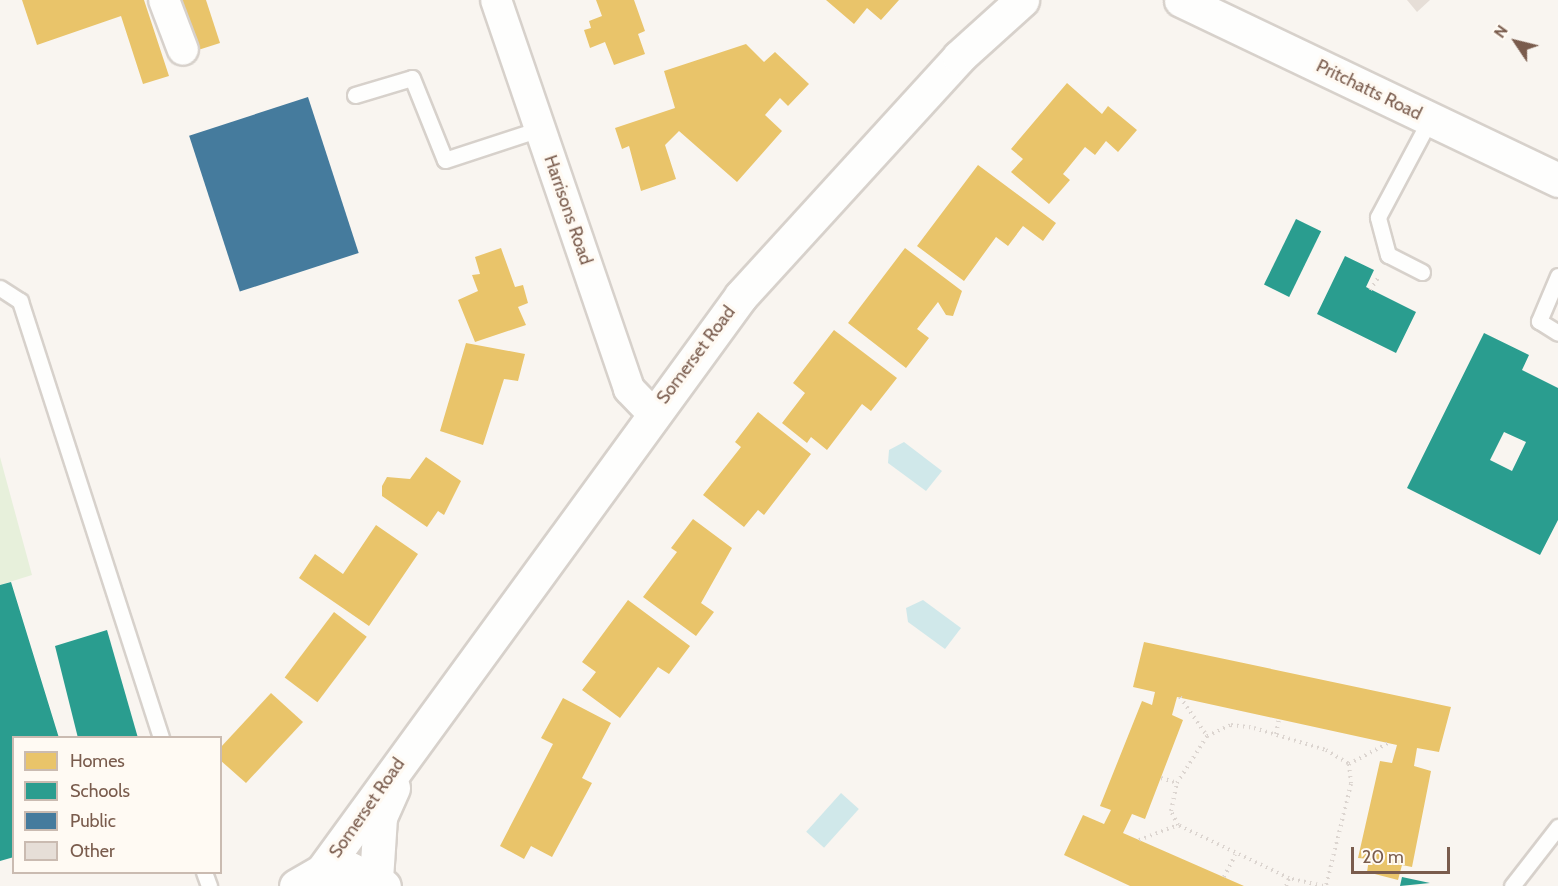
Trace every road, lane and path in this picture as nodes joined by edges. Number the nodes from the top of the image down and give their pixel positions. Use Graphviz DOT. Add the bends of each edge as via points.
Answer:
graph roads {
  1 [pos="164,0"];
  2 [pos="496,0"];
  3 [pos="1022,0"];
  4 [pos="1181,0"];
  5 [pos="183,50"];
  6 [pos="355,95"];
  7 [pos="1430,119"];
  8 [pos="540,129"];
  9 [pos="1558,180"];
  10 [pos="1422,272"];
  11 [pos="1558,276"];
  12 [pos="0,288"];
  13 [pos="1558,333"];
  14 [pos="652,413"];
  15 [pos="1180,697"];
  16 [pos="1279,719"];
  17 [pos="1275,734"];
  18 [pos="160,736"];
  19 [pos="1206,736"];
  20 [pos="1388,743"];
  21 [pos="411,745"];
  22 [pos="1349,764"];
  23 [pos="1161,778"];
  24 [pos="1177,783"];
  25 [pos="1178,825"];
  26 [pos="1558,827"];
  27 [pos="1139,840"];
  28 [pos="1235,855"];
  29 [pos="1224,877"];
  30 [pos="309,878"];
  31 [pos="1289,878"];
  32 [pos="380,882"];
  33 [pos="1286,886"];
  34 [pos="1325,886"];
  35 [pos="1512,886"];
  1 -- 5 [label="street"];
  2 -- 8 [label="street, Harrisons Road"];
  3 -- 14 [label="street, Somerset Road" via="959,57 741,296"];
  4 -- 7 [label="street, Pritchatts Road"];
  6 -- 8 [label="lane" via="412,78 445,160"];
  7 -- 9 [label="street, Pritchatts Road"];
  7 -- 10 [label="lane" via="1378,217 1388,255"];
  8 -- 14 [label="street, Harrisons Road" via="628,388"];
  11 -- 13 [label="lane" via="1539,321"];
  12 -- 18 [label="lane" via="20,301"];
  14 -- 21 [label="street, Somerset Road"];
  15 -- 19 [label="path"];
  16 -- 17 [label="path"];
  17 -- 19 [label="path" via="1231,725"];
  17 -- 22 [label="path" via="1326,750"];
  19 -- 24 [label="path"];
  20 -- 22 [label="path"];
  21 -- 30 [label="street, Somerset Road"];
  21 -- 32 [label="street, Somerset Road" via="380,817"];
  22 -- 34 [label="path" via="1351,784"];
  23 -- 24 [label="path"];
  24 -- 25 [label="path" via="1171,811"];
  25 -- 27 [label="path"];
  25 -- 28 [label="path"];
  26 -- 35 [label="lane"];
  28 -- 29 [label="path"];
  28 -- 31 [label="path"];
  30 -- 32 [label="street" via="350,869"];
  31 -- 33 [label="path"];
  31 -- 34 [label="path"];
}
